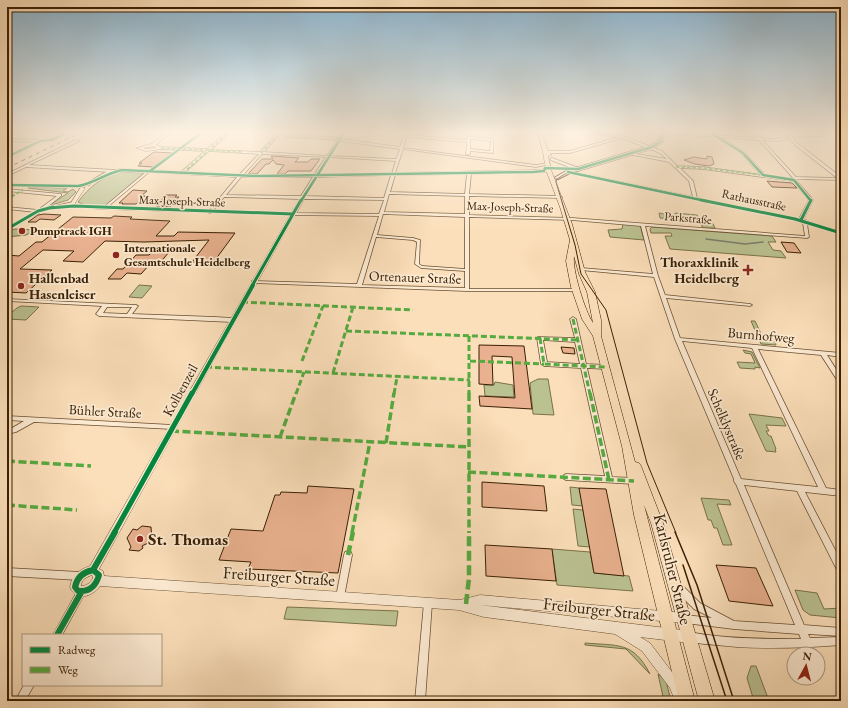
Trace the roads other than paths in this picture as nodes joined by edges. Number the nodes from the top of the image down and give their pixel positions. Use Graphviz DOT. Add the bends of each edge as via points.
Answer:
graph roads {
  1 [pos="26,166"];
  2 [pos="190,166"];
  3 [pos="249,166"];
  4 [pos="321,166"];
  5 [pos="395,166"];
  6 [pos="549,166"];
  7 [pos="553,166"];
  8 [pos="570,166"];
  9 [pos="588,166"];
  10 [pos="755,166"];
  11 [pos="784,166"];
  12 [pos="824,166"];
  13 [pos="676,167"];
  14 [pos="578,169"];
  15 [pos="114,171"];
  16 [pos="148,171"];
  17 [pos="550,172"];
  18 [pos="568,172"];
  19 [pos="182,173"];
  20 [pos="469,173"];
  21 [pos="393,174"];
  22 [pos="240,175"];
  23 [pos="763,175"];
  24 [pos="7,176"];
  25 [pos="315,176"];
  26 [pos="795,179"];
  27 [pos="841,179"];
  28 [pos="555,180"];
  29 [pos="88,184"];
  30 [pos="7,185"];
  31 [pos="81,187"];
  32 [pos="7,190"];
  33 [pos="387,193"];
  34 [pos="467,195"];
  35 [pos="223,196"];
  36 [pos="560,197"];
  37 [pos="303,198"];
  38 [pos="694,198"];
  39 [pos="385,199"];
  40 [pos="74,204"];
  41 [pos="7,208"];
  42 [pos="105,208"];
  43 [pos="40,211"];
  44 [pos="210,212"];
  45 [pos="277,214"];
  46 [pos="293,214"];
  47 [pos="380,214"];
  48 [pos="467,215"];
  49 [pos="566,219"];
  50 [pos="803,221"];
  51 [pos="289,222"];
  52 [pos="643,224"];
  53 [pos="7,229"];
  54 [pos="841,233"];
  55 [pos="374,236"];
  56 [pos="572,241"];
  57 [pos="581,269"];
  58 [pos="466,270"];
  59 [pos="656,276"];
  60 [pos="254,282"];
  61 [pos="359,286"];
  62 [pos="467,290"];
  63 [pos="576,290"];
  64 [pos="663,296"];
  65 [pos="7,300"];
  66 [pos="106,305"];
  67 [pos="750,305"];
  68 [pos="593,308"];
  69 [pos="129,315"];
  70 [pos="573,319"];
  71 [pos="232,320"];
  72 [pos="597,336"];
  73 [pos="678,339"];
  74 [pos="578,340"];
  75 [pos="754,346"];
  76 [pos="823,353"];
  77 [pos="841,355"];
  78 [pos="584,366"];
  79 [pos="606,367"];
  80 [pos="841,382"];
  81 [pos="7,418"];
  82 [pos="35,419"];
  83 [pos="172,427"];
  84 [pos="7,432"];
  85 [pos="627,446"];
  86 [pos="566,477"];
  87 [pos="609,480"];
  88 [pos="737,480"];
  89 [pos="634,481"];
  90 [pos="799,488"];
  91 [pos="823,490"];
  92 [pos="841,493"];
  93 [pos="348,555"];
  94 [pos="841,569"];
  95 [pos="93,570"];
  96 [pos="7,572"];
  97 [pos="79,576"];
  98 [pos="98,581"];
  99 [pos="673,581"];
  100 [pos="82,591"];
  101 [pos="340,597"];
  102 [pos="428,603"];
  103 [pos="459,605"];
  104 [pos="665,616"];
  105 [pos="684,618"];
  106 [pos="734,625"];
  107 [pos="615,627"];
  108 [pos="801,630"];
  109 [pos="841,632"];
  110 [pos="670,633"];
  111 [pos="58,634"];
  112 [pos="690,637"];
  113 [pos="841,641"];
  114 [pos="807,642"];
  115 [pos="28,686"];
  116 [pos="20,701"];
  117 [pos="420,701"];
  118 [pos="681,701"];
  119 [pos="686,701"];
  120 [pos="707,701"];
  1 -- 15 [label="street"];
  1 -- 24 [label="street"];
  2 -- 19 [label="street"];
  3 -- 22 [label="street"];
  4 -- 25 [label="street, Kolbenzeil"];
  5 -- 21 [label="street"];
  6 -- 17 [label="main road"];
  7 -- 28 [label="main road"];
  8 -- 14 [label="street"];
  9 -- 14 [label="main road"];
  10 -- 23 [label="street"];
  11 -- 26 [label="street"];
  12 -- 27 [label="street"];
  13 -- 23 [label="street"];
  13 -- 38 [label="street" via="691,181"];
  14 -- 18 [label="main road"];
  15 -- 16 [label="street"];
  15 -- 29 [label="street"];
  16 -- 19 [label="street"];
  16 -- 42 [label="street"];
  17 -- 20 [label="street"];
  17 -- 28 [label="main road" via="550,177"];
  18 -- 28 [label="main road"];
  18 -- 38 [label="street, Rathausstraße"];
  19 -- 22 [label="street"];
  20 -- 21 [label="street"];
  20 -- 34 [label="street"];
  21 -- 25 [label="street"];
  21 -- 33 [label="street"];
  22 -- 25 [label="street"];
  22 -- 35 [label="street"];
  23 -- 26 [label="street"];
  25 -- 37 [label="street, Kolbenzeil"];
  26 -- 27 [label="street"];
  26 -- 50 [label="street" via="811,200"];
  28 -- 36 [label="main road, Karlsruher Straße"];
  29 -- 31 [label="street" via="88,187"];
  30 -- 31 [label="street"];
  31 -- 40 [label="street"];
  32 -- 43 [label="street" via="60,195"];
  33 -- 34 [label="street"];
  33 -- 39 [label="street"];
  34 -- 36 [label="street"];
  34 -- 48 [label="street"];
  35 -- 37 [label="street"];
  35 -- 44 [label="street"];
  36 -- 49 [label="main road, Karlsruher Straße"];
  37 -- 39 [label="street"];
  37 -- 46 [label="street, Kolbenzeil"];
  38 -- 50 [label="street, Rathausstraße"];
  39 -- 47 [label="street"];
  40 -- 42 [label="street, Max-Joseph-Straße"];
  40 -- 43 [label="street"];
  41 -- 43 [label="street"];
  42 -- 44 [label="street, Max-Joseph-Straße"];
  43 -- 53 [label="street"];
  44 -- 45 [label="street, Max-Joseph-Straße"];
  45 -- 46 [label="street, Max-Joseph-Straße"];
  45 -- 51 [label="street" via="284,216"];
  46 -- 47 [label="street, Max-Joseph-Straße"];
  46 -- 51 [label="street, Kolbenzeil"];
  47 -- 48 [label="street, Max-Joseph-Straße"];
  47 -- 55 [label="street"];
  48 -- 49 [label="street, Max-Joseph-Straße"];
  48 -- 58 [label="street"];
  49 -- 52 [label="street, Parkstraße"];
  49 -- 56 [label="main road, Karlsruher Straße"];
  50 -- 52 [label="street, Parkstraße" via="807,237"];
  50 -- 54 [label="street, Rathausstraße"];
  51 -- 60 [label="street, Kolbenzeil"];
  52 -- 59 [label="street, Schelklystraße"];
  55 -- 58 [label="street" via="419,241 418,264 421,267"];
  55 -- 61 [label="street"];
  56 -- 57 [label="main road, Karlsruher Straße" via="578,252"];
  56 -- 63 [label="main road, Karlsruher Straße" via="570,261"];
  57 -- 59 [label="street"];
  57 -- 68 [label="main road, Karlsruher Straße" via="590,289"];
  58 -- 62 [label="street"];
  59 -- 64 [label="street, Schelklystraße"];
  60 -- 61 [label="street, Ortenauer Straße"];
  60 -- 71 [label="street, Kolbenzeil"];
  61 -- 62 [label="street, Ortenauer Straße"];
  62 -- 63 [label="street, Ortenauer Straße"];
  63 -- 68 [label="main road"];
  63 -- 72 [label="main road, Karlsruher Straße" via="586,319"];
  64 -- 67 [label="street"];
  64 -- 73 [label="street, Schelklystraße"];
  65 -- 66 [label="street"];
  66 -- 69 [label="street" via="99,314"];
  66 -- 69 [label="street" via="136,306"];
  68 -- 72 [label="main road, Karlsruher Straße" via="599,329"];
  69 -- 71 [label="street"];
  70 -- 74 [label="street"];
  71 -- 83 [label="street, Kolbenzeil"];
  72 -- 79 [label="main road, Karlsruher Straße"];
  73 -- 75 [label="street, Burnhofweg"];
  73 -- 88 [label="street, Schelklystraße"];
  74 -- 78 [label="street"];
  74 -- 78 [label="street" via="540,338 544,364"];
  75 -- 76 [label="street, Burnhofweg"];
  75 -- 91 [label="street"];
  76 -- 77 [label="street, Burnhofweg"];
  76 -- 80 [label="street"];
  78 -- 79 [label="street"];
  78 -- 87 [label="street"];
  79 -- 85 [label="main road, Karlsruher Straße"];
  81 -- 82 [label="street, Bühler Straße"];
  82 -- 83 [label="street, Bühler Straße"];
  82 -- 84 [label="street" via="23,424 17,431"];
  83 -- 95 [label="street, Kolbenzeil"];
  85 -- 89 [label="main road, Karlsruher Straße"];
  85 -- 99 [label="main road, Karlsruher Straße" via="657,523"];
  86 -- 87 [label="street"];
  87 -- 89 [label="street"];
  88 -- 90 [label="street"];
  88 -- 108 [label="street, Schelklystraße"];
  89 -- 104 [label="main road, Karlsruher Straße"];
  90 -- 91 [label="street"];
  90 -- 94 [label="street"];
  91 -- 92 [label="street"];
  93 -- 101 [label="street"];
  95 -- 97 [label="street"];
  95 -- 98 [label="street" via="99,575"];
  96 -- 97 [label="street"];
  97 -- 100 [label="street" via="75,587"];
  98 -- 100 [label="street" via="91,588"];
  98 -- 101 [label="street, Freiburger Straße"];
  99 -- 105 [label="main road, Karlsruher Straße"];
  99 -- 106 [label="street, Karlsruher Straße" via="697,606"];
  100 -- 111 [label="street"];
  101 -- 102 [label="street, Freiburger Straße"];
  102 -- 103 [label="street, Freiburger Straße"];
  102 -- 117 [label="street"];
  103 -- 104 [label="street, Freiburger Straße" via="480,600"];
  103 -- 107 [label="street, Freiburger Straße" via="490,613"];
  104 -- 105 [label="street, Freiburger Straße"];
  104 -- 110 [label="main road, Karlsruher Straße"];
  105 -- 106 [label="street"];
  105 -- 112 [label="main road, Karlsruher Straße"];
  106 -- 108 [label="street"];
  107 -- 110 [label="street, Freiburger Straße"];
  107 -- 118 [label="street" via="646,647 674,684"];
  108 -- 109 [label="street"];
  108 -- 114 [label="street, Schelklystraße"];
  110 -- 112 [label="street, Freiburger Straße"];
  110 -- 119 [label="main road, Karlsruher Straße"];
  112 -- 114 [label="street" via="750,643"];
  112 -- 120 [label="main road, Karlsruher Straße"];
  113 -- 114 [label="street"];
  115 -- 116 [label="street"];
}
